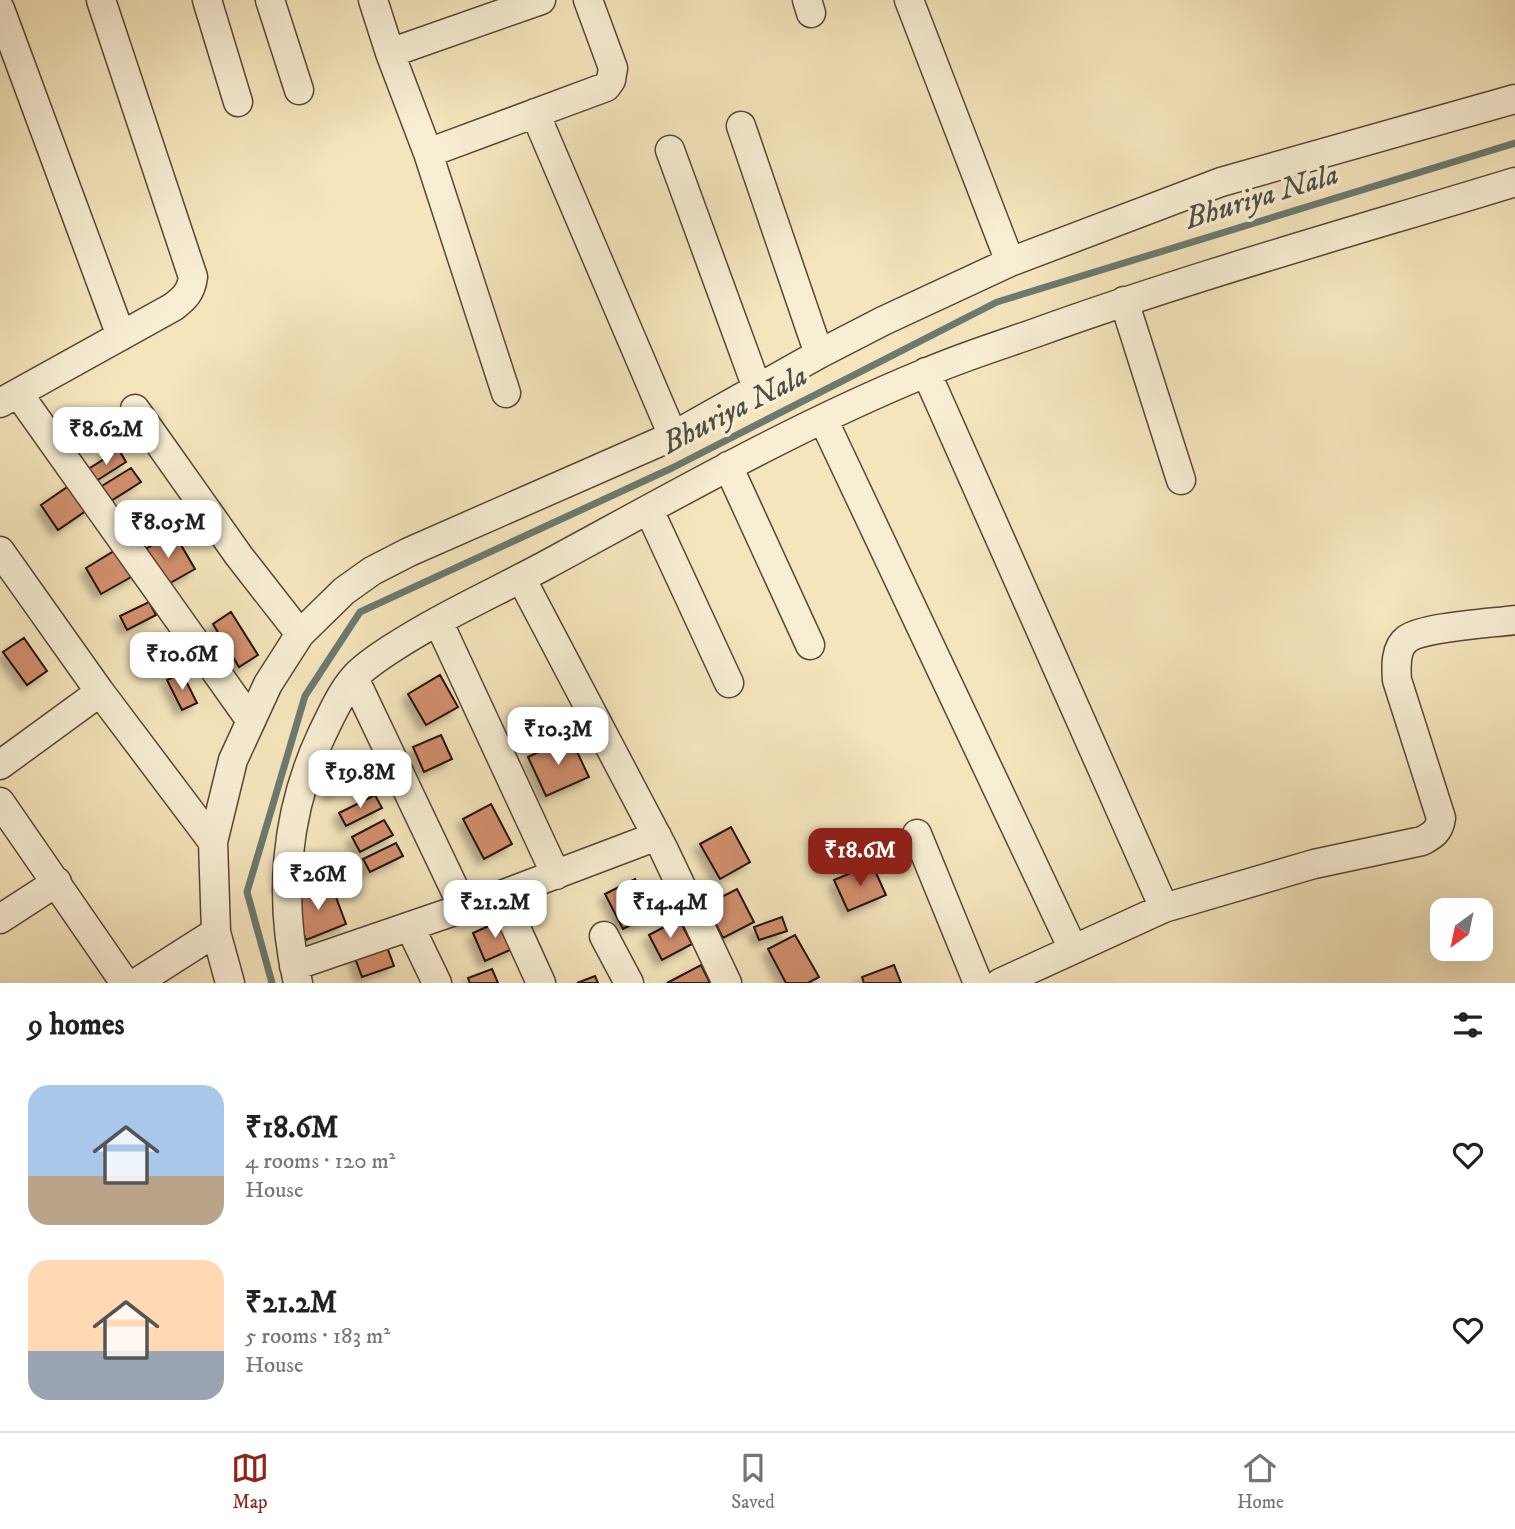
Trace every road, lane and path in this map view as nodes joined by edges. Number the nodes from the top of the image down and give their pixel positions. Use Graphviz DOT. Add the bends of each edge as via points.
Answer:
graph roads {
  1 [pos="101,0"];
  2 [pos="207,0"];
  3 [pos="270,0"];
  4 [pos="373,0"];
  5 [pos="541,0"];
  6 [pos="588,0"];
  7 [pos="909,0"];
  8 [pos="0,9"];
  9 [pos="390,53"];
  10 [pos="299,90"];
  11 [pos="1515,99"];
  12 [pos="238,102"];
  13 [pos="535,113"];
  14 [pos="741,125"];
  15 [pos="670,150"];
  16 [pos="428,153"];
  17 [pos="1515,182"];
  18 [pos="1010,262"];
  19 [pos="1124,301"];
  20 [pos="121,336"];
  21 [pos="820,354"];
  22 [pos="926,372"];
  23 [pos="757,388"];
  24 [pos="506,393"];
  25 [pos="9,398"];
  26 [pos="135,409"];
  27 [pos="823,419"];
  28 [pos="673,436"];
  29 [pos="728,466"];
  30 [pos="1181,481"];
  31 [pos="649,510"];
  32 [pos="0,551"];
  33 [pos="521,578"];
  34 [pos="1515,620"];
  35 [pos="438,621"];
  36 [pos="300,634"];
  37 [pos="810,645"];
  38 [pos="354,678"];
  39 [pos="729,682"];
  40 [pos="100,692"];
  41 [pos="251,721"];
  42 [pos="0,765"];
  43 [pos="0,802"];
  44 [pos="917,834"];
  45 [pos="657,836"];
  46 [pos="213,842"];
  47 [pos="556,875"];
  48 [pos="57,882"];
  49 [pos="501,895"];
  50 [pos="464,908"];
  51 [pos="1164,908"];
  52 [pos="0,919"];
  53 [pos="410,927"];
  54 [pos="216,932"];
  55 [pos="604,936"];
  56 [pos="1073,949"];
  57 [pos="296,974"];
  58 [pos="125,983"];
  59 [pos="136,983"];
  60 [pos="230,983"];
  61 [pos="437,983"];
  62 [pos="541,983"];
  63 [pos="629,983"];
  64 [pos="727,983"];
  65 [pos="978,983"];
  66 [pos="1000,983"];
  1 -- 20 [label="street" via="193,277 180,302"];
  2 -- 12 [label="street"];
  3 -- 10 [label="street"];
  4 -- 9 [label="street"];
  5 -- 9 [label="street"];
  6 -- 13 [label="street" via="610,57 611,80 596,93"];
  7 -- 18 [label="street"];
  8 -- 20 [label="street"];
  9 -- 16 [label="street"];
  11 -- 18 [label="street" via="1221,182"];
  13 -- 16 [label="street"];
  13 -- 28 [label="street"];
  14 -- 21 [label="street"];
  15 -- 23 [label="street"];
  16 -- 24 [label="street"];
  17 -- 19 [label="street"];
  18 -- 21 [label="street"];
  19 -- 22 [label="street"];
  19 -- 30 [label="street"];
  20 -- 25 [label="street"];
  21 -- 23 [label="street"];
  22 -- 27 [label="street"];
  22 -- 51 [label="street"];
  23 -- 28 [label="street"];
  25 -- 41 [label="street"];
  26 -- 36 [label="street"];
  27 -- 29 [label="street"];
  27 -- 56 [label="street"];
  28 -- 36 [label="street" via="372,571"];
  29 -- 31 [label="street"];
  29 -- 37 [label="street"];
  31 -- 33 [label="street"];
  31 -- 39 [label="street"];
  32 -- 40 [label="street"];
  33 -- 35 [label="street"];
  33 -- 45 [label="street"];
  34 -- 51 [label="street" via="1407,639 1395,664 1441,818 1435,835"];
  35 -- 38 [label="street"];
  35 -- 47 [label="street"];
  36 -- 41 [label="street"];
  38 -- 50 [label="street"];
  38 -- 57 [label="street" via="311,758 290,836 286,910"];
  40 -- 42 [label="street"];
  40 -- 46 [label="street"];
  41 -- 46 [label="street" via="233,760"];
  43 -- 48 [label="street"];
  44 -- 65 [label="street"];
  45 -- 47 [label="street"];
  45 -- 64 [label="street"];
  46 -- 54 [label="street"];
  47 -- 49 [label="street"];
  48 -- 52 [label="street"];
  48 -- 58 [label="street"];
  49 -- 50 [label="street"];
  49 -- 62 [label="street"];
  50 -- 53 [label="street"];
  51 -- 56 [label="street"];
  53 -- 57 [label="street"];
  53 -- 61 [label="street"];
  54 -- 59 [label="street"];
  54 -- 60 [label="street"];
  55 -- 63 [label="street"];
  56 -- 66 [label="street"];
}
